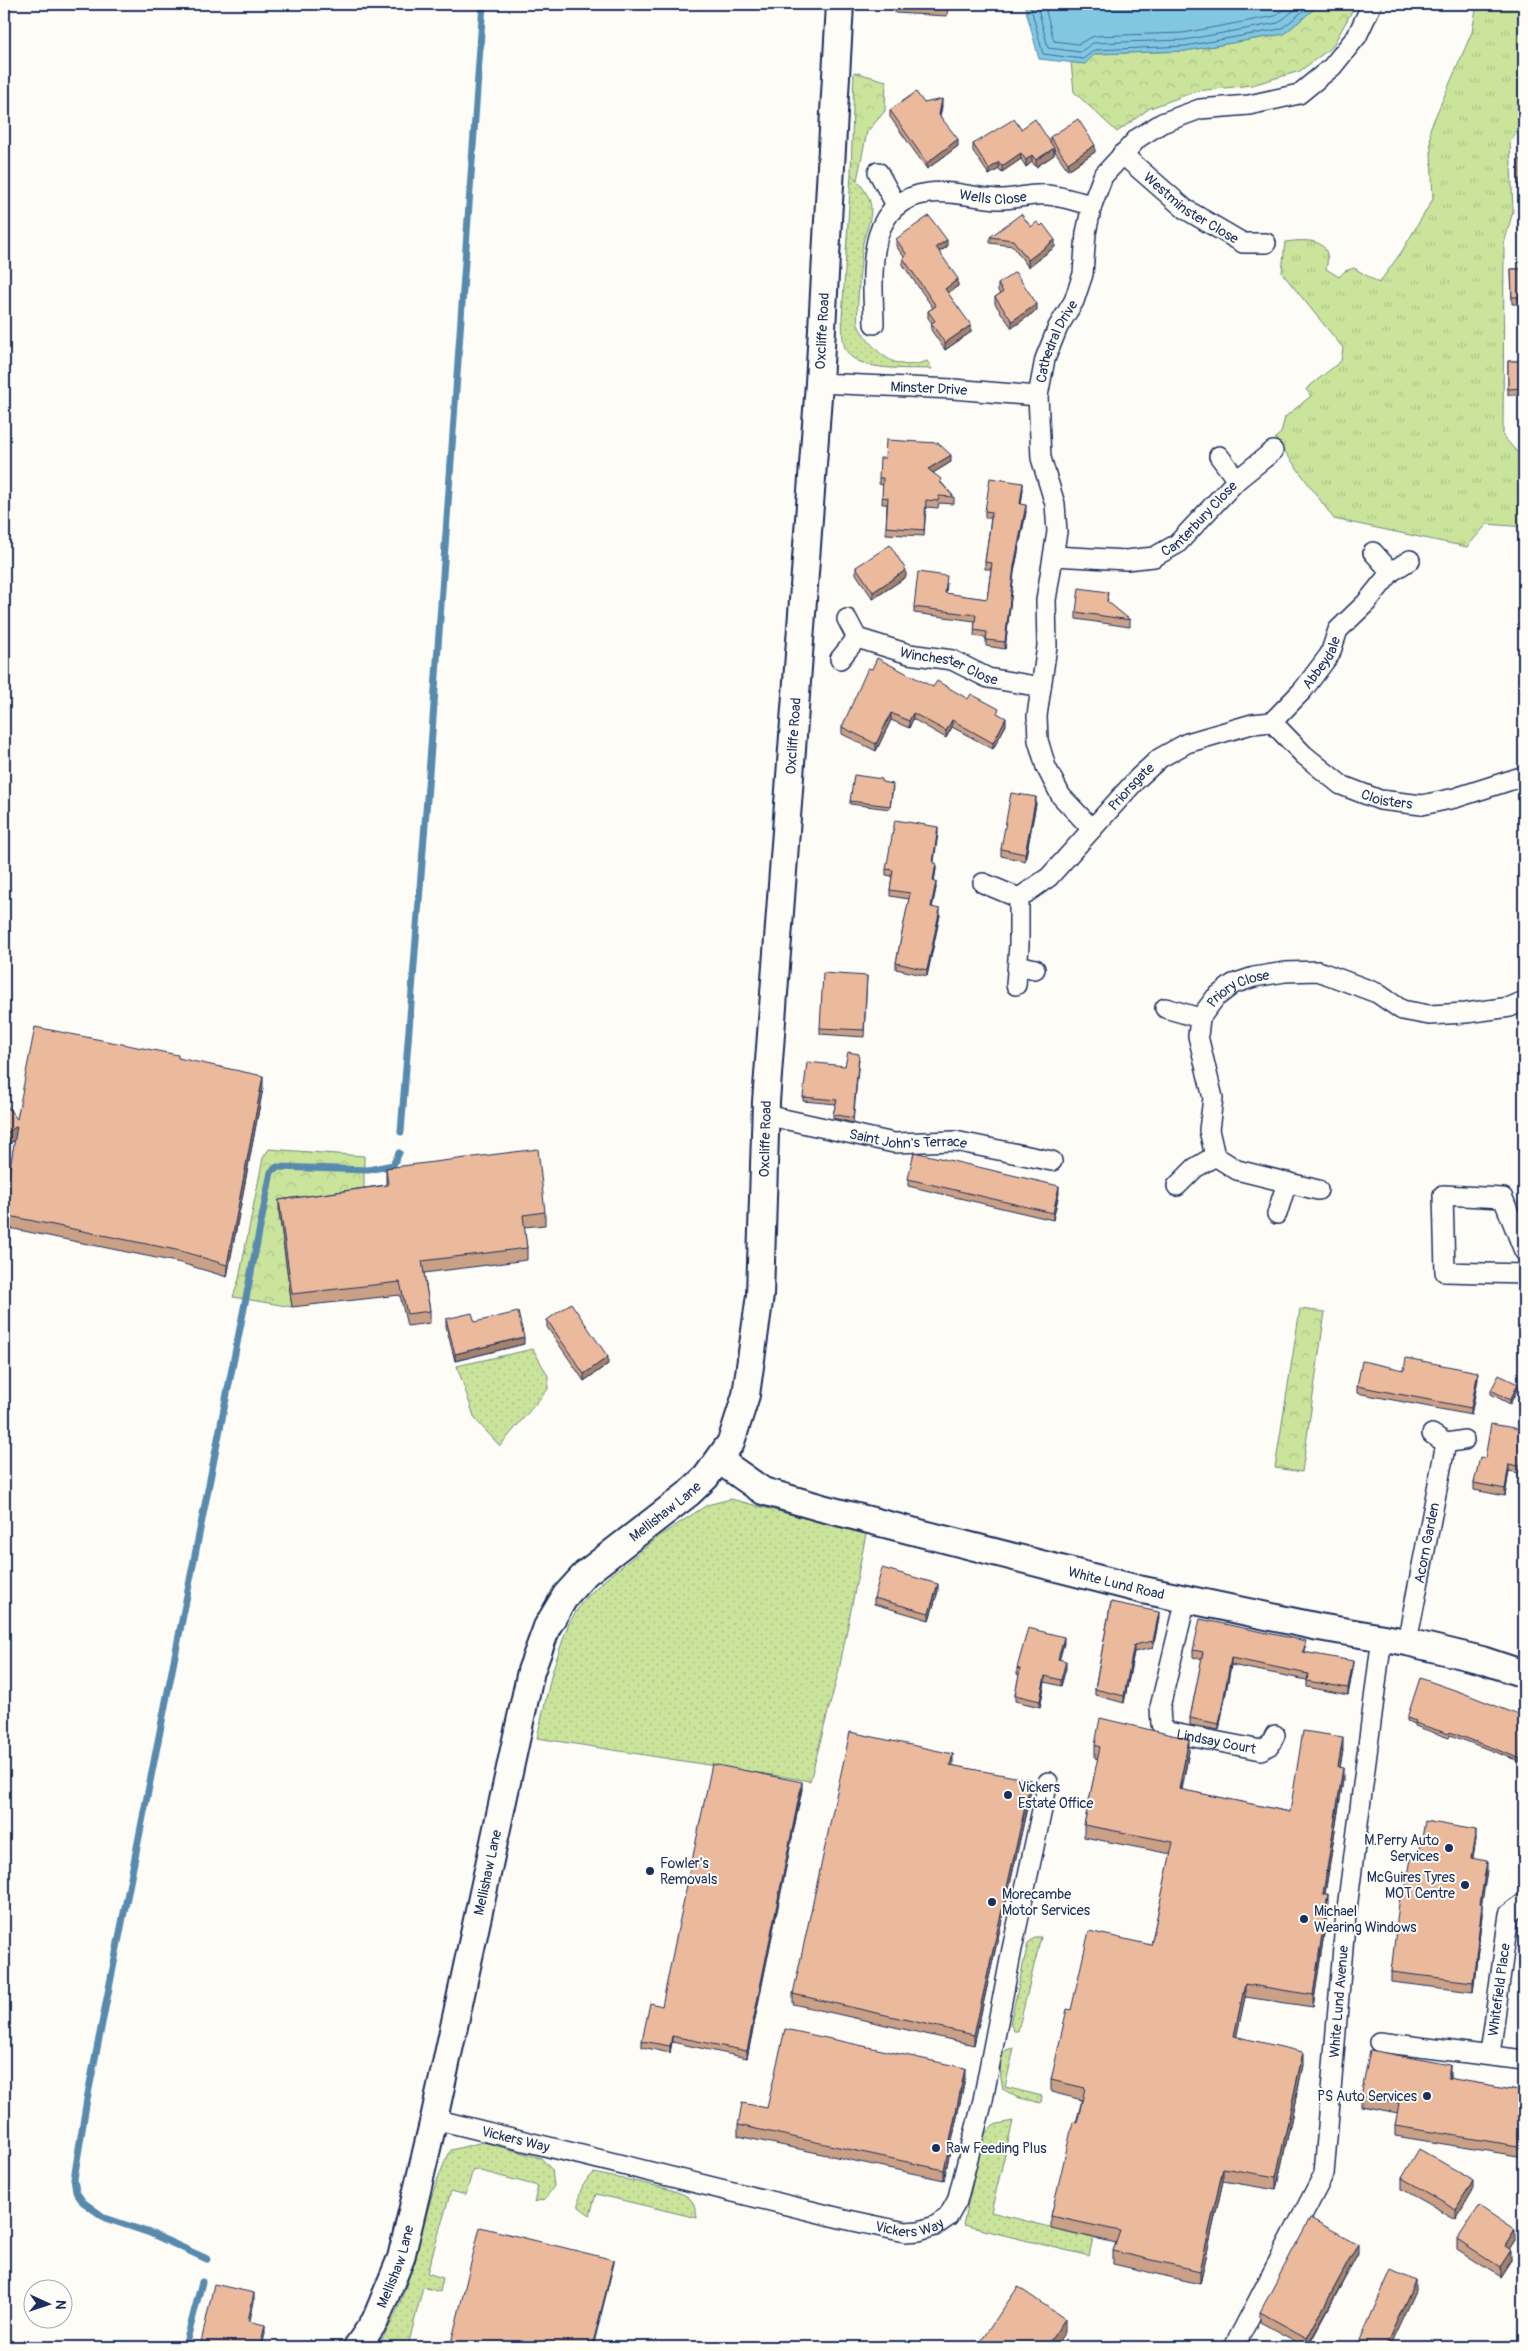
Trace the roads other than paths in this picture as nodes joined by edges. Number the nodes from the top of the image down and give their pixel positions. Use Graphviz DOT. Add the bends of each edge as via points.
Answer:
graph roads {
  1 [pos="840,4"];
  2 [pos="1372,4"];
  3 [pos="1122,154"];
  4 [pos="878,172"];
  5 [pos="896,205"];
  6 [pos="1092,205"];
  7 [pos="1266,243"];
  8 [pos="874,324"];
  9 [pos="819,383"];
  10 [pos="1038,396"];
  11 [pos="1273,451"];
  12 [pos="1219,456"];
  13 [pos="1237,480"];
  14 [pos="1373,552"];
  15 [pos="1054,556"];
  16 [pos="1410,560"];
  17 [pos="1391,572"];
  18 [pos="847,619"];
  19 [pos="857,638"];
  20 [pos="840,659"];
  21 [pos="1041,687"];
  22 [pos="1272,722"];
  23 [pos="1524,776"];
  24 [pos="1092,829"];
  25 [pos="984,884"];
  26 [pos="1019,898"];
  27 [pos="1016,985"];
  28 [pos="1524,1001"];
  29 [pos="1165,1008"];
  30 [pos="1200,1018"];
  31 [pos="765,1115"];
  32 [pos="1215,1156"];
  33 [pos="1052,1161"];
  34 [pos="1179,1177"];
  35 [pos="1287,1182"];
  36 [pos="1318,1190"];
  37 [pos="1277,1214"];
  38 [pos="1524,1251"];
  39 [pos="1524,1274"];
  40 [pos="1447,1439"];
  41 [pos="719,1460"];
  42 [pos="1186,1600"];
  43 [pos="1394,1639"];
  44 [pos="1524,1674"];
  45 [pos="1274,1735"];
  46 [pos="1048,1782"];
  47 [pos="1524,1903"];
  48 [pos="1379,2042"];
  49 [pos="1490,2054"];
  50 [pos="1524,2060"];
  51 [pos="434,2119"];
  52 [pos="357,2347"];
  53 [pos="1234,2347"];
  1 -- 9 [label="main road, Oxcliffe Road"];
  2 -- 3 [label="street, Cathedral Drive" via="1357,36 1332,67 1299,94 1249,105 1200,108 1162,122"];
  3 -- 6 [label="street, Cathedral Drive" via="1103,176"];
  3 -- 7 [label="street, Westminster Close" via="1185,208 1243,243"];
  4 -- 5 [label="street"];
  5 -- 6 [label="street, Wells Close" via="929,193 948,192 999,199 1048,195"];
  5 -- 8 [label="street" via="884,219 876,238 882,302"];
  6 -- 10 [label="street, Cathedral Drive" via="1083,274 1045,359"];
  9 -- 10 [label="street, Minster Drive"];
  9 -- 31 [label="main road, Oxcliffe Road"];
  10 -- 15 [label="street, Cathedral Drive" via="1041,458 1055,504 1057,532"];
  11 -- 13 [label="street, Canterbury Close"];
  12 -- 13 [label="street"];
  13 -- 15 [label="street, Canterbury Close" via="1177,544 1154,557 1126,560"];
  14 -- 17 [label="street"];
  15 -- 21 [label="street, Cathedral Drive" via="1046,600 1047,646"];
  16 -- 17 [label="street, Abbeydale"];
  17 -- 22 [label="street, Abbeydale" via="1366,604 1338,630 1330,654 1303,690"];
  18 -- 19 [label="street"];
  19 -- 20 [label="street"];
  19 -- 21 [label="street, Winchester Close" via="909,654 952,660 988,678"];
  21 -- 24 [label="street, Cathedral Drive" via="1038,740 1046,768 1061,796"];
  22 -- 23 [label="street, Cloisters" via="1304,755 1341,785 1380,800 1422,805 1463,796"];
  22 -- 24 [label="street, Priorsgate" via="1252,724 1187,743 1160,758"];
  24 -- 26 [label="street, Priorsgate" via="1050,877"];
  25 -- 26 [label="street"];
  26 -- 27 [label="street" via="1027,967"];
  28 -- 30 [label="street, Priory Close" via="1502,1008 1429,1015 1402,1010 1378,993 1318,971 1285,972 1233,984 1215,998"];
  29 -- 30 [label="street"];
  30 -- 32 [label="street, Priory Close" via="1198,1036 1213,1098 1209,1130"];
  31 -- 33 [label="street, Saint John's Terrace" via="894,1143 955,1141"];
  31 -- 41 [label="main road, Oxcliffe Road" via="760,1295 746,1395 732,1442"];
  32 -- 34 [label="street"];
  32 -- 35 [label="street" via="1237,1170"];
  35 -- 36 [label="street"];
  35 -- 37 [label="street"];
  38 -- 39 [label="street" via="1503,1198 1443,1195 1446,1272"];
  40 -- 43 [label="street, Acorn Garden"];
  41 -- 42 [label="main road, White Lund Road" via="763,1491"];
  41 -- 51 [label="main road, Mellishaw Lane" via="688,1494 586,1573 566,1596 547,1627 530,1671"];
  42 -- 43 [label="main road, White Lund Road"];
  42 -- 45 [label="street, Lindsay Court" via="1163,1692 1161,1724 1168,1732 1261,1750 1270,1745"];
  43 -- 44 [label="main road, White Lund Road" via="1482,1660"];
  43 -- 53 [label="street, White Lund Avenue" via="1345,1924 1324,2174"];
  46 -- 51 [label="street, Vickers Way" via="984,2100 957,2201 948,2217 935,2226 905,2232 844,2219"];
  47 -- 49 [label="street, Whitefield Place" via="1509,1914"];
  48 -- 49 [label="street"];
  49 -- 50 [label="street"];
  51 -- 52 [label="main road, Mellishaw Lane" via="401,2258 375,2321"];
}
